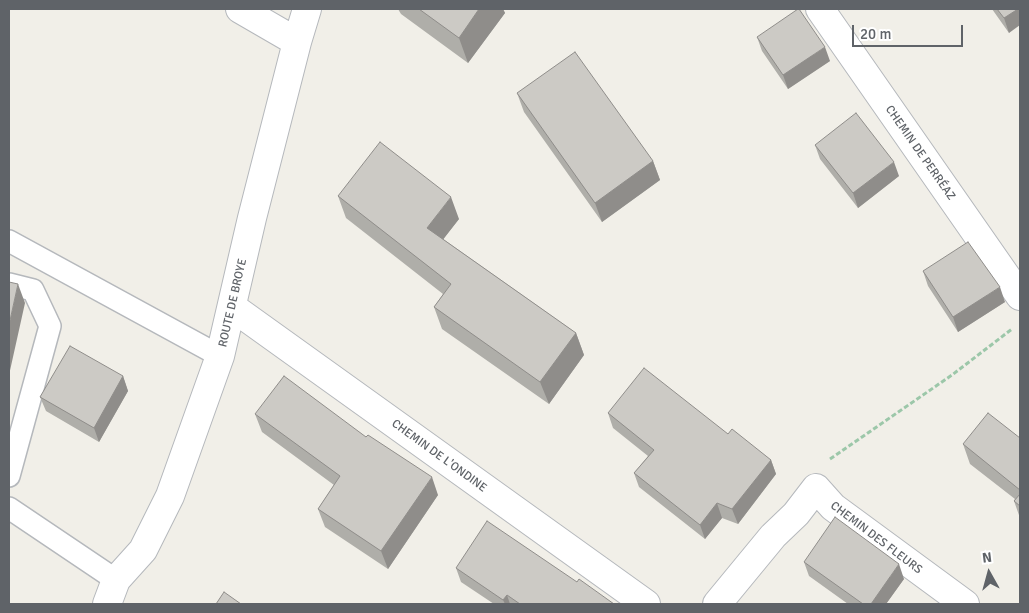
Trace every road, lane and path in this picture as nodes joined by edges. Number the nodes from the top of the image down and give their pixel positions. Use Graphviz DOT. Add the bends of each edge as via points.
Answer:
graph roads {
  1 [pos="240,9"];
  2 [pos="308,9"];
  3 [pos="820,9"];
  4 [pos="297,42"];
  5 [pos="9,241"];
  6 [pos="9,284"];
  7 [pos="1020,296"];
  8 [pos="232,307"];
  9 [pos="1013,328"];
  10 [pos="220,356"];
  11 [pos="9,476"];
  12 [pos="816,488"];
  13 [pos="9,508"];
  14 [pos="112,592"];
  15 [pos="646,604"];
  16 [pos="717,604"];
  17 [pos="965,604"];
  1 -- 4 [label="street"];
  2 -- 4 [label="street, ROUTE DE BROYE"];
  3 -- 7 [label="street, CHEMIN DE PERRÉAZ"];
  4 -- 8 [label="street, ROUTE DE BROYE"];
  5 -- 10 [label="lane"];
  6 -- 11 [label="lane" via="33,290 50,326"];
  8 -- 10 [label="street, ROUTE DE BROYE"];
  8 -- 15 [label="street, CHEMIN DE L'ONDINE"];
  9 -- 12 [label="path" via="952,375 820,466"];
  10 -- 14 [label="street, ROUTE DE BROYE" via="170,496 143,550"];
  12 -- 16 [label="street"];
  12 -- 17 [label="street, CHEMIN DES FLEURS" via="833,507"];
  13 -- 14 [label="lane, ROUTE DE BROYE"];
}
